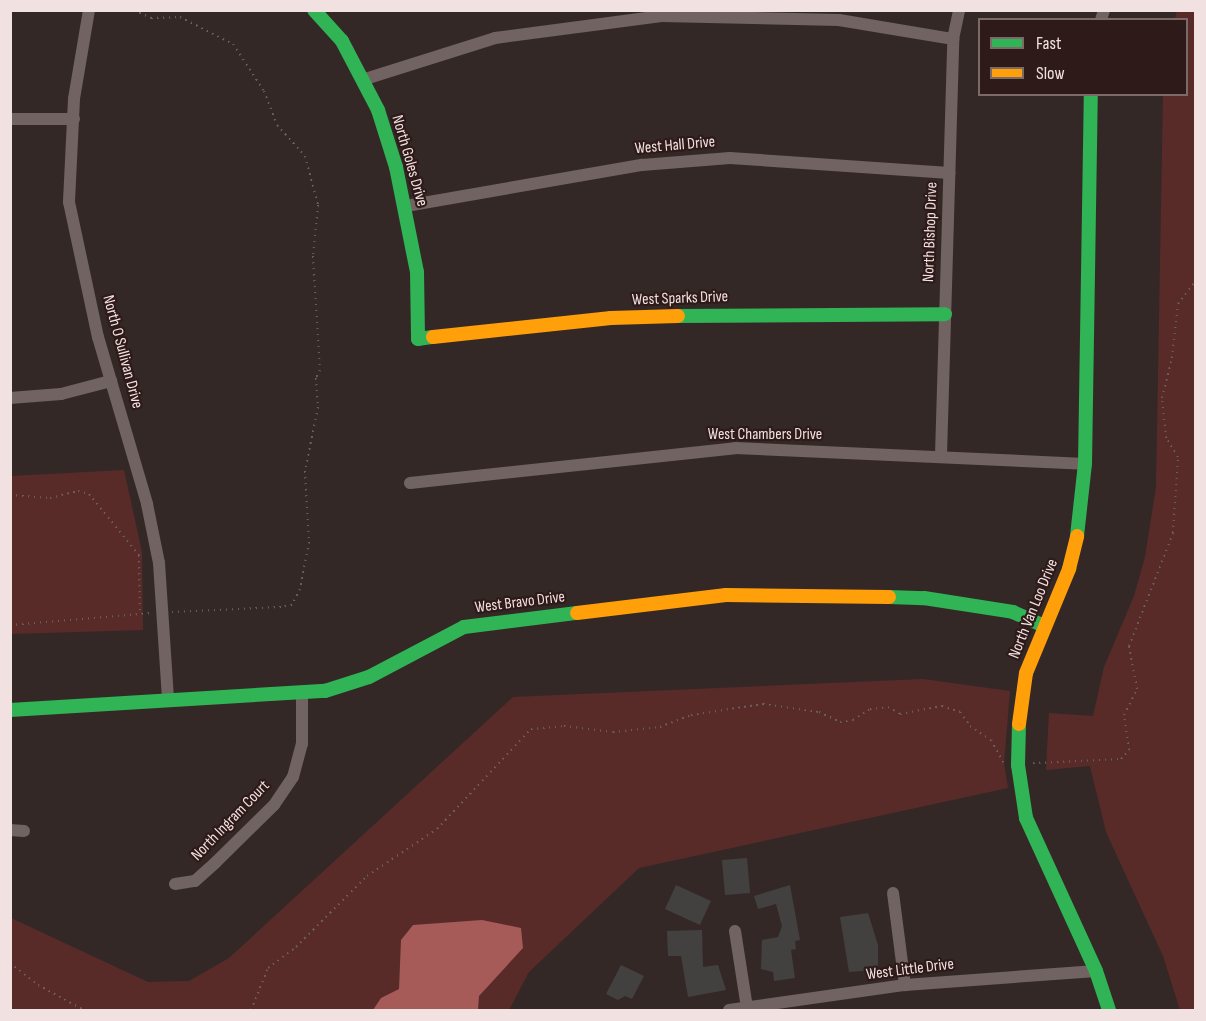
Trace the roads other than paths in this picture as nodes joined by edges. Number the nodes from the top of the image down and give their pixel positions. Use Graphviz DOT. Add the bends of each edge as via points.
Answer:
graph roads {
  1 [pos="90,10"];
  2 [pos="314,10"];
  3 [pos="959,10"];
  4 [pos="953,39"];
  5 [pos="362,80"];
  6 [pos="1091,96"];
  7 [pos="10,119"];
  8 [pos="74,119"];
  9 [pos="949,173"];
  10 [pos="406,206"];
  11 [pos="945,314"];
  12 [pos="418,339"];
  13 [pos="111,381"];
  14 [pos="10,398"];
  15 [pos="941,455"];
  16 [pos="1085,464"];
  17 [pos="410,483"];
  18 [pos="1044,626"];
  19 [pos="302,693"];
  20 [pos="168,700"];
  21 [pos="10,710"];
  22 [pos="10,830"];
  23 [pos="24,831"];
  24 [pos="176,884"];
  25 [pos="893,893"];
  26 [pos="735,931"];
  27 [pos="1096,971"];
  28 [pos="904,985"];
  29 [pos="747,1008"];
  30 [pos="729,1011"];
  31 [pos="1109,1011"];
  1 -- 8 [label="street, North O Sullivan Drive"];
  2 -- 5 [label="street, North Goles Drive" via="342,41"];
  3 -- 4 [label="street, North Bishop Drive"];
  4 -- 5 [label="street" via="839,20 662,16 495,38"];
  4 -- 9 [label="street, North Bishop Drive"];
  5 -- 10 [label="street, North Goles Drive" via="378,110"];
  6 -- 16 [label="street, North Van Loo Drive"];
  7 -- 8 [label="street"];
  8 -- 13 [label="street, North O Sullivan Drive" via="69,202"];
  9 -- 10 [label="street, West Hall Drive" via="730,158 642,165"];
  9 -- 11 [label="street, North Bishop Drive"];
  10 -- 12 [label="street, North Goles Drive" via="417,272"];
  11 -- 12 [label="street, West Sparks Drive" via="753,313 611,318"];
  11 -- 15 [label="street, North Bishop Drive"];
  13 -- 14 [label="street" via="61,394"];
  13 -- 20 [label="street, North O Sullivan Drive" via="147,504 159,563"];
  15 -- 16 [label="street, West Chambers Drive"];
  15 -- 17 [label="street, West Chambers Drive" via="735,448"];
  16 -- 18 [label="street, North Van Loo Drive" via="1079,529 1069,569"];
  18 -- 19 [label="street, West Bravo Drive" via="1013,612 924,598 726,595 464,627 369,677 325,691"];
  18 -- 27 [label="street, North Van Loo Drive" via="1026,673 1019,707 1018,765 1026,818"];
  19 -- 20 [label="street, West Bravo Drive"];
  19 -- 24 [label="street, North Ingram Court" via="302,744 293,777 280,796 195,881"];
  20 -- 21 [label="street, West Bravo Drive"];
  22 -- 23 [label="street"];
  25 -- 28 [label="street"];
  26 -- 29 [label="street"];
  27 -- 28 [label="street, West Little Drive"];
  27 -- 31 [label="street, North Van Loo Drive"];
  28 -- 29 [label="street, West Little Drive"];
  29 -- 30 [label="street, West Little Drive"];
}
